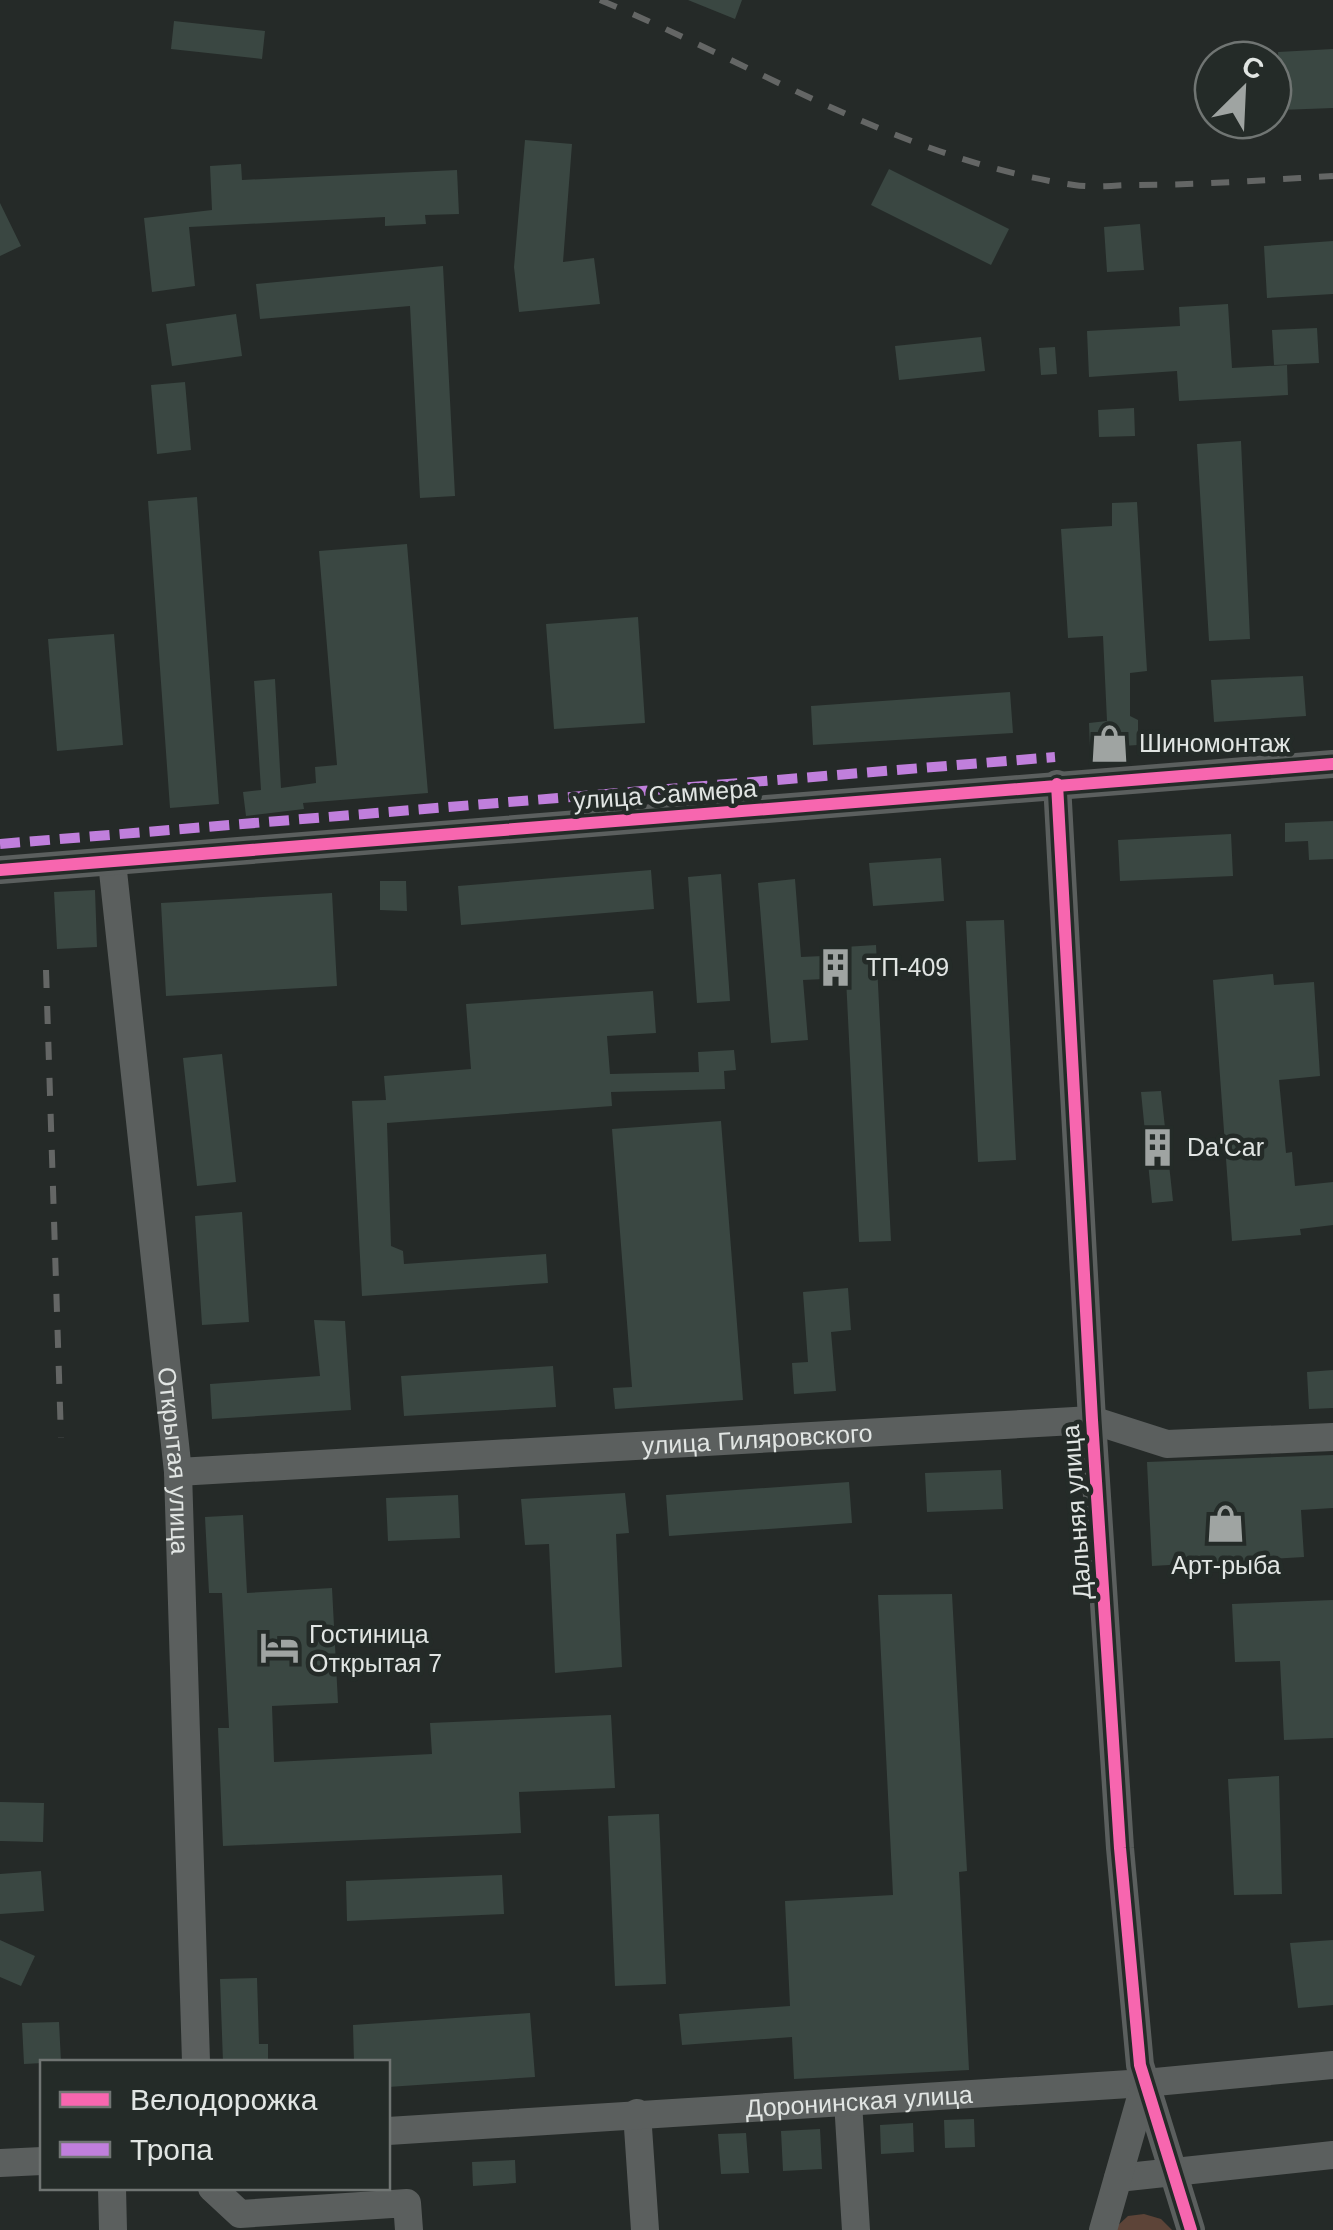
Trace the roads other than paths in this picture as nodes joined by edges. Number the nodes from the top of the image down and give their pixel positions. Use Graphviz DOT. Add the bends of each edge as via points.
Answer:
graph roads {
  1 [pos="1333,764"];
  2 [pos="1057,784"];
  3 [pos="112,862"];
  4 [pos="0,870"];
  5 [pos="1092,1420"];
  6 [pos="1333,1437"];
  7 [pos="178,1472"];
  8 [pos="196,2060"];
  9 [pos="1333,2065"];
  10 [pos="1145,2083"];
  11 [pos="848,2102"];
  12 [pos="638,2113"];
  13 [pos="390,2130"];
  14 [pos="1333,2155"];
  15 [pos="40,2161"];
  16 [pos="0,2163"];
  17 [pos="1174,2173"];
  18 [pos="1118,2178"];
  19 [pos="112,2190"];
  20 [pos="214,2190"];
  21 [pos="113,2230"];
  22 [pos="408,2230"];
  23 [pos="645,2230"];
  24 [pos="856,2230"];
  25 [pos="1104,2230"];
  26 [pos="1191,2230"];
  1 -- 2 [label="street, улица Саммера"];
  2 -- 3 [label="street, улица Саммера"];
  2 -- 5 [label="street, Дальняя улица"];
  3 -- 4 [label="street, улица Саммера"];
  3 -- 7 [label="street, Открытая улица"];
  5 -- 6 [label="street, улица Гиляровского" via="1167,1444"];
  5 -- 7 [label="street, улица Гиляровского"];
  5 -- 10 [label="street, Дальняя улица" via="1120,1848"];
  7 -- 8 [label="street, Открытая улица"];
  9 -- 10 [label="street, Доронинская улица"];
  10 -- 11 [label="street, Доронинская улица"];
  10 -- 17 [label="street, Дальняя улица"];
  10 -- 18 [label="street, Дальняя улица"];
  11 -- 12 [label="street, Доронинская улица"];
  11 -- 24 [label="street"];
  12 -- 13 [label="street, Доронинская улица"];
  12 -- 23 [label="street"];
  14 -- 17 [label="street"];
  15 -- 16 [label="street"];
  17 -- 18 [label="street"];
  17 -- 26 [label="street, Дальняя улица"];
  18 -- 25 [label="street, Дальняя улица"];
  19 -- 21 [label="street"];
  20 -- 22 [label="street" via="240,2214 406,2202"];
}
